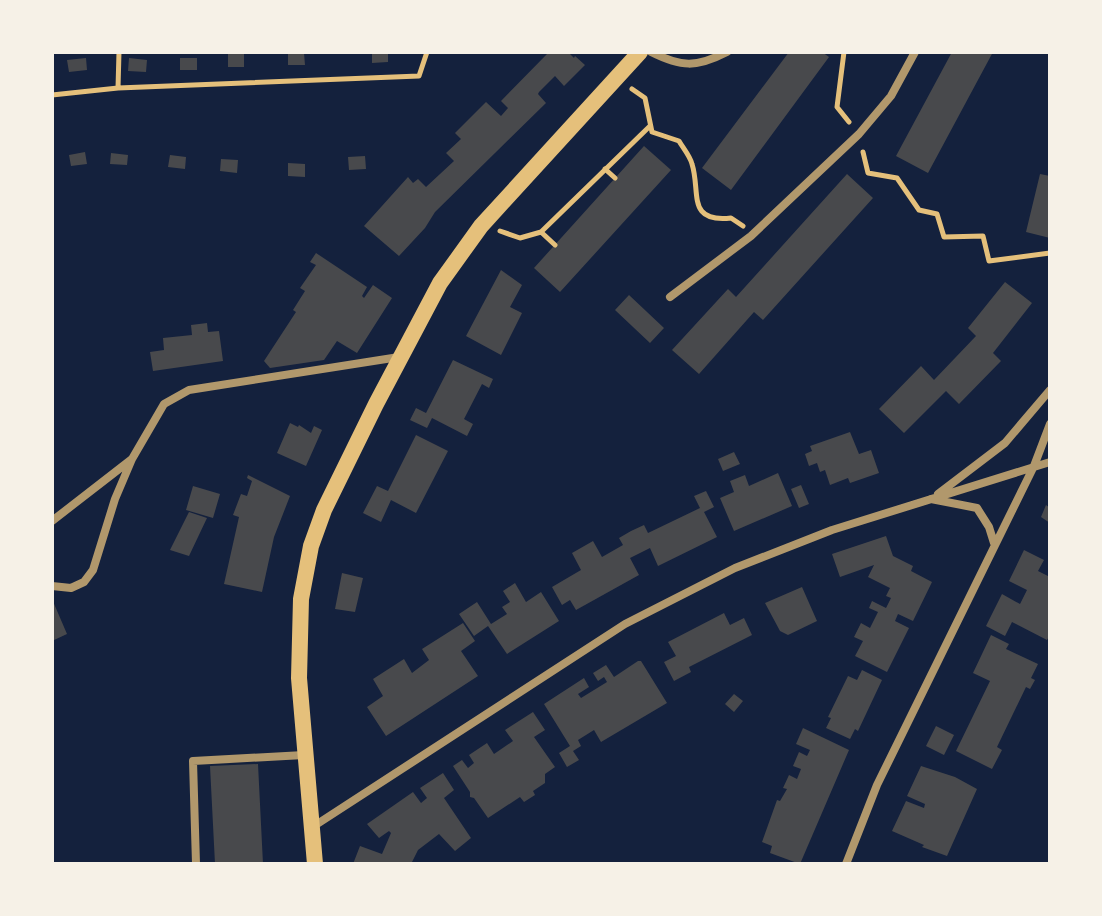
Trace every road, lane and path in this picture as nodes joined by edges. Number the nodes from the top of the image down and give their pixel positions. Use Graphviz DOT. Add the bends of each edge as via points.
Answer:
graph roads {
  1 [pos="119,52"];
  2 [pos="427,52"];
  3 [pos="640,52"];
  4 [pos="651,52"];
  5 [pos="727,52"];
  6 [pos="844,52"];
  7 [pos="915,52"];
  8 [pos="616,77"];
  9 [pos="118,88"];
  10 [pos="52,95"];
  11 [pos="650,125"];
  12 [pos="859,134"];
  13 [pos="605,169"];
  14 [pos="615,178"];
  15 [pos="541,232"];
  16 [pos="751,236"];
  17 [pos="520,238"];
  18 [pos="555,245"];
  19 [pos="1050,253"];
  20 [pos="670,297"];
  21 [pos="400,357"];
  22 [pos="1050,390"];
  23 [pos="1050,424"];
  24 [pos="132,459"];
  25 [pos="1050,462"];
  26 [pos="1034,466"];
  27 [pos="931,499"];
  28 [pos="52,521"];
  29 [pos="994,543"];
  30 [pos="52,586"];
  31 [pos="304,755"];
  32 [pos="311,828"];
  33 [pos="196,864"];
  34 [pos="315,864"];
  35 [pos="846,864"];
  1 -- 9 [label="path"];
  2 -- 9 [label="path" via="419,76"];
  3 -- 8 [label="main road"];
  4 -- 5 [label="street" via="674,63 700,64"];
  6 -- 12 [label="path" via="837,107"];
  7 -- 12 [label="street" via="891,96"];
  8 -- 11 [label="path" via="645,98"];
  8 -- 21 [label="main road" via="481,226 440,283"];
  9 -- 10 [label="path"];
  11 -- 13 [label="path"];
  11 -- 16 [label="path" via="652,132 679,141 692,164 695,201 704,214 731,218"];
  12 -- 16 [label="street"];
  12 -- 19 [label="path" via="868,173 897,178 919,210 937,214 944,237 983,236 989,261"];
  13 -- 14 [label="path"];
  13 -- 15 [label="path"];
  15 -- 17 [label="path"];
  15 -- 18 [label="path"];
  16 -- 20 [label="street"];
  21 -- 24 [label="street" via="189,390 164,404"];
  21 -- 31 [label="main road" via="311,546 301,599"];
  22 -- 27 [label="street" via="1005,443"];
  23 -- 26 [label="street"];
  24 -- 28 [label="street"];
  24 -- 30 [label="street" via="93,570 71,588"];
  25 -- 26 [label="street"];
  26 -- 27 [label="street"];
  26 -- 29 [label="street"];
  27 -- 29 [label="street" via="977,508"];
  27 -- 32 [label="street" via="735,568 625,624"];
  29 -- 35 [label="street" via="877,785"];
  31 -- 32 [label="main road"];
  31 -- 33 [label="street" via="193,761"];
  32 -- 34 [label="main road"];
}
